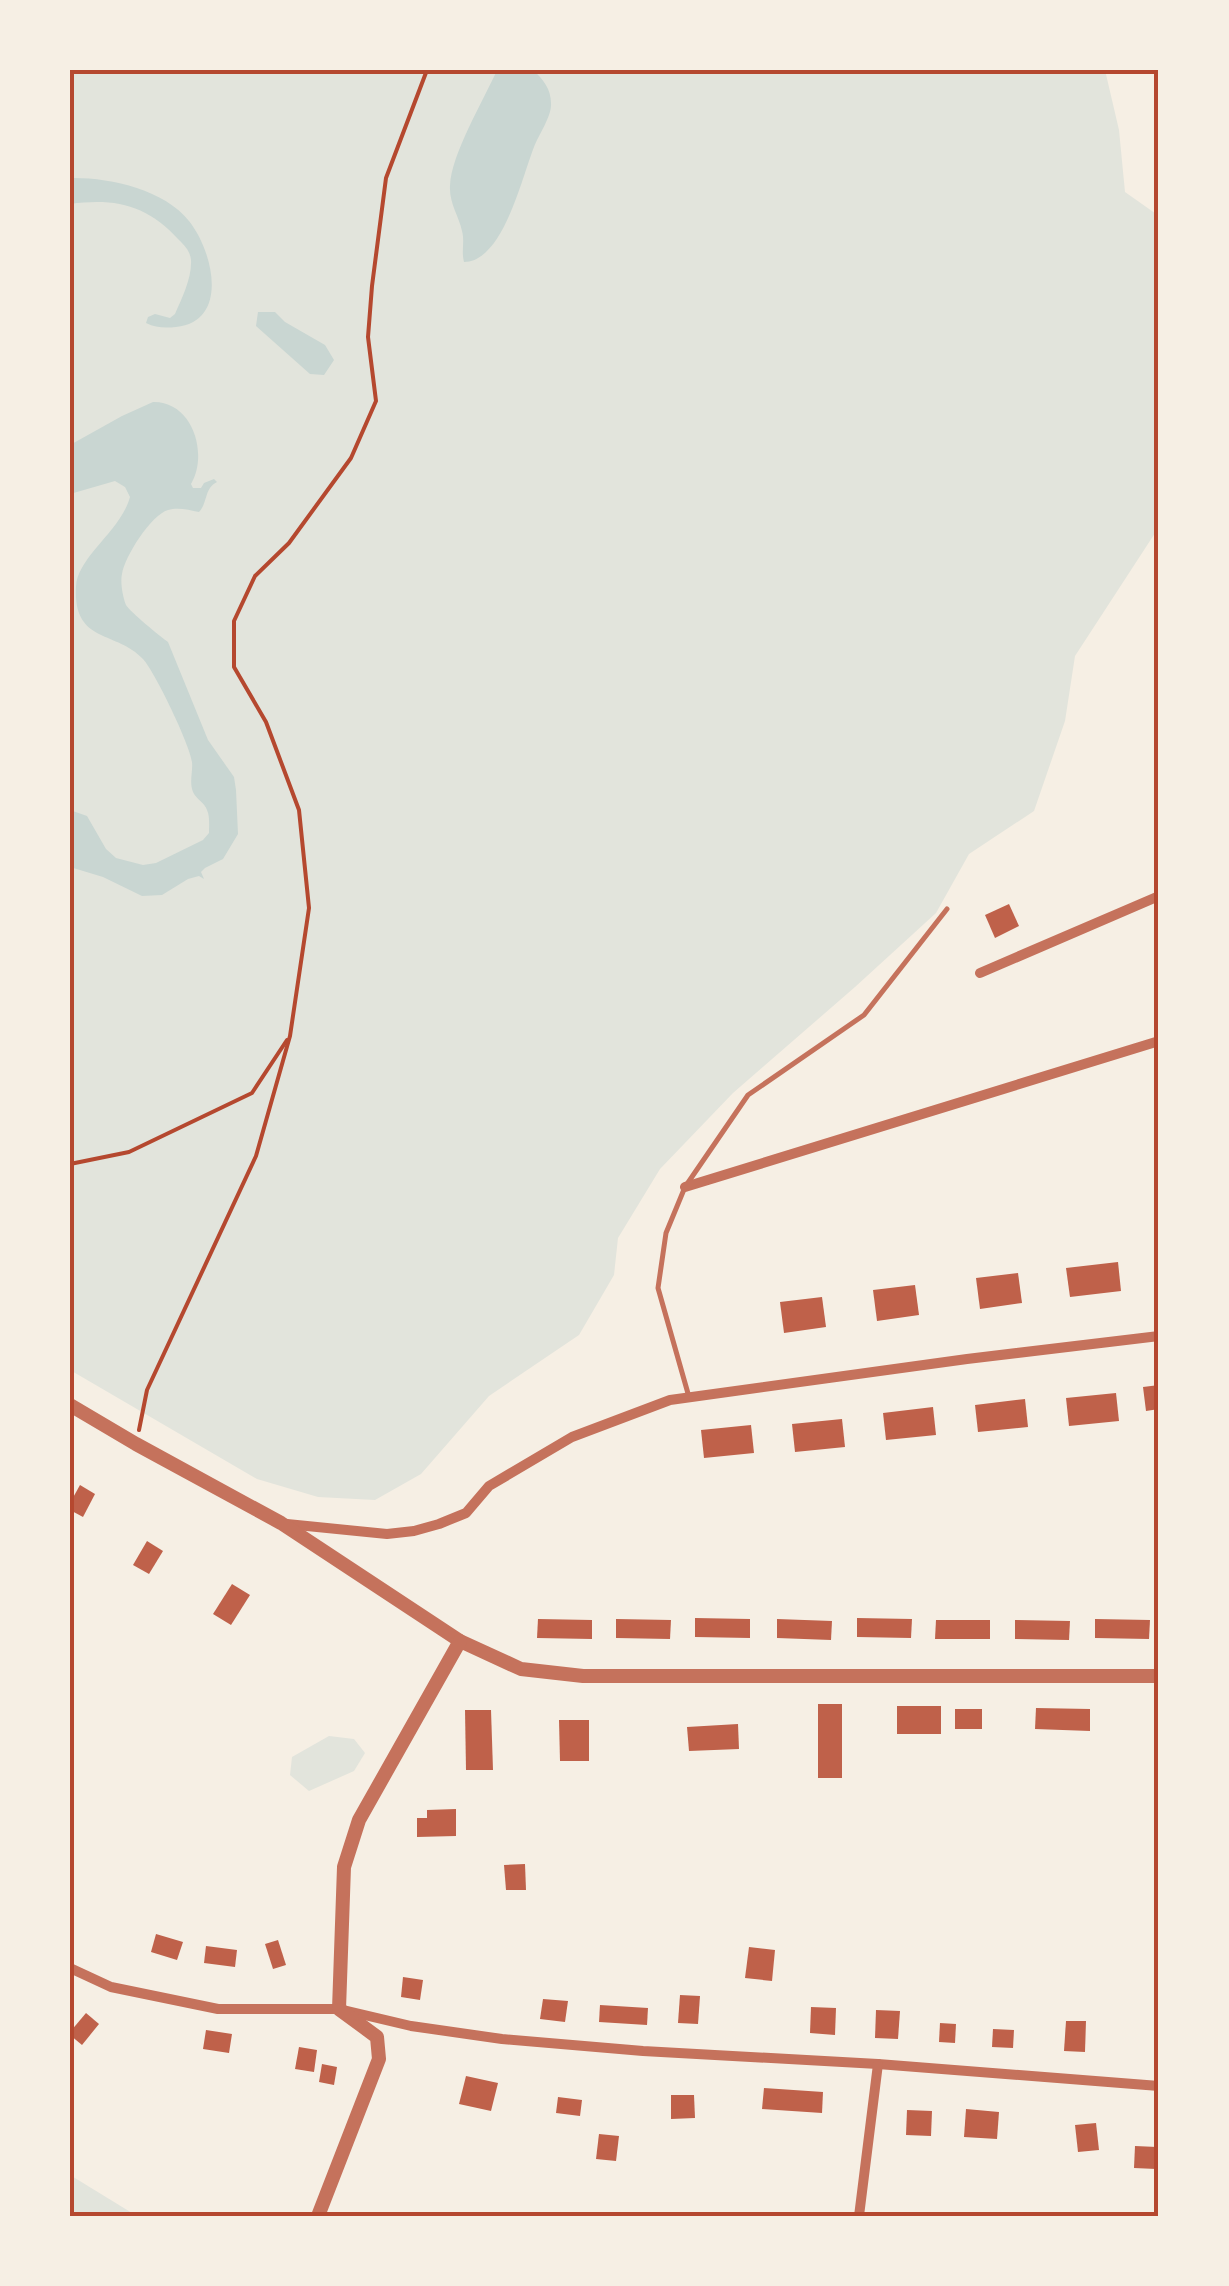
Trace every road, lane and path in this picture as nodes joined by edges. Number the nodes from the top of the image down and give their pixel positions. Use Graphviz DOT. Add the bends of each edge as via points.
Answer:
graph roads {
  1 [pos="427,70"];
  2 [pos="1159,896"];
  3 [pos="948,909"];
  4 [pos="980,973"];
  5 [pos="290,1036"];
  6 [pos="1159,1040"];
  7 [pos="70,1164"];
  8 [pos="685,1187"];
  9 [pos="1159,1336"];
  10 [pos="689,1397"];
  11 [pos="70,1405"];
  12 [pos="136,1444"];
  13 [pos="281,1523"];
  14 [pos="460,1640"];
  15 [pos="1159,1676"];
  16 [pos="70,1968"];
  17 [pos="338,2009"];
  18 [pos="878,2064"];
  19 [pos="1159,2086"];
  20 [pos="318,2216"];
  21 [pos="859,2216"];
  1 -- 5 [label="path" via="386,178 368,337 376,400 351,458 289,543 255,576 234,621 234,666 266,722 299,810 309,908"];
  2 -- 4 [label="street"];
  3 -- 8 [label="lane" via="864,1015 748,1095"];
  5 -- 7 [label="path" via="252,1093 129,1152"];
  5 -- 12 [label="path" via="256,1156 147,1390"];
  6 -- 8 [label="street"];
  8 -- 10 [label="lane" via="666,1233 658,1288"];
  9 -- 10 [label="street"];
  10 -- 13 [label="street" via="572,1437 489,1486 466,1513 440,1524 387,1534"];
  11 -- 12 [label="street"];
  12 -- 13 [label="street"];
  13 -- 14 [label="street"];
  14 -- 15 [label="street" via="521,1669 584,1676"];
  14 -- 17 [label="street" via="359,1820 344,1867"];
  16 -- 17 [label="street" via="111,1987 218,2009"];
  17 -- 18 [label="street" via="502,2039"];
  17 -- 20 [label="street" via="377,2037 379,2059"];
  18 -- 19 [label="street"];
  18 -- 21 [label="street"];
}
